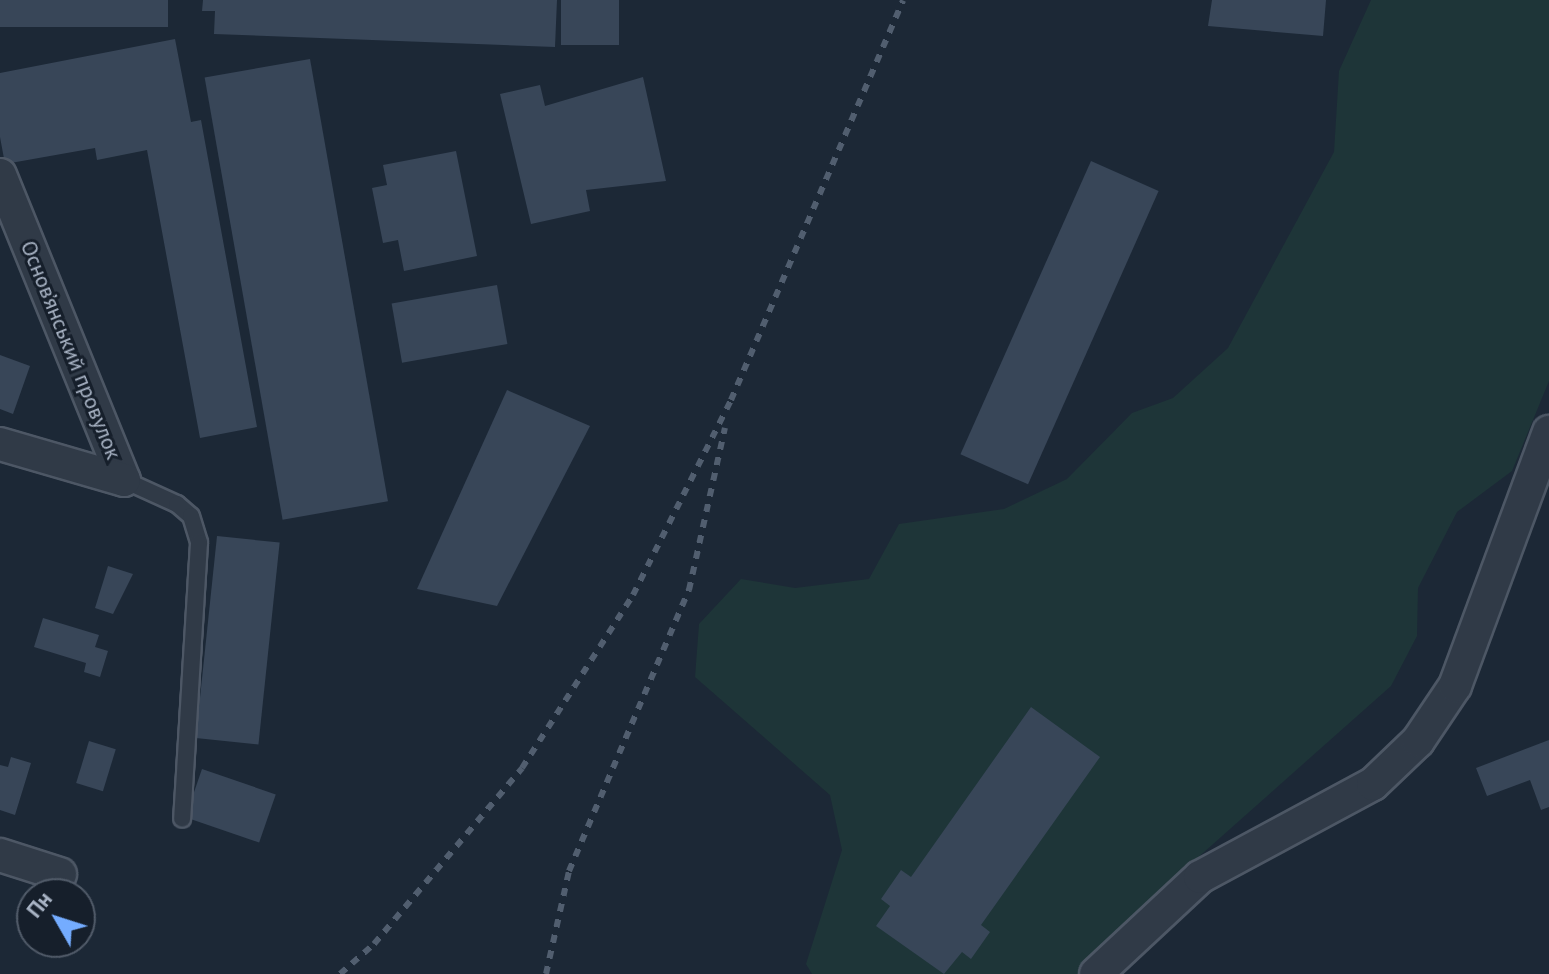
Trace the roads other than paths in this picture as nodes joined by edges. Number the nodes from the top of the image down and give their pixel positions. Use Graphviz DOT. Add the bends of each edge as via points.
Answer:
graph roads {
  1 [pos="0,175"];
  2 [pos="1549,432"];
  3 [pos="0,444"];
  4 [pos="124,480"];
  5 [pos="182,818"];
  6 [pos="0,855"];
  7 [pos="60,874"];
  8 [pos="1096,974"];
  1 -- 4 [label="street, Основ’янський провулок"];
  2 -- 8 [label="street" via="1455,686 1418,741 1373,784 1200,877"];
  3 -- 4 [label="street"];
  4 -- 5 [label="lane" via="177,504 191,516 199,543"];
  6 -- 7 [label="street"];
}
